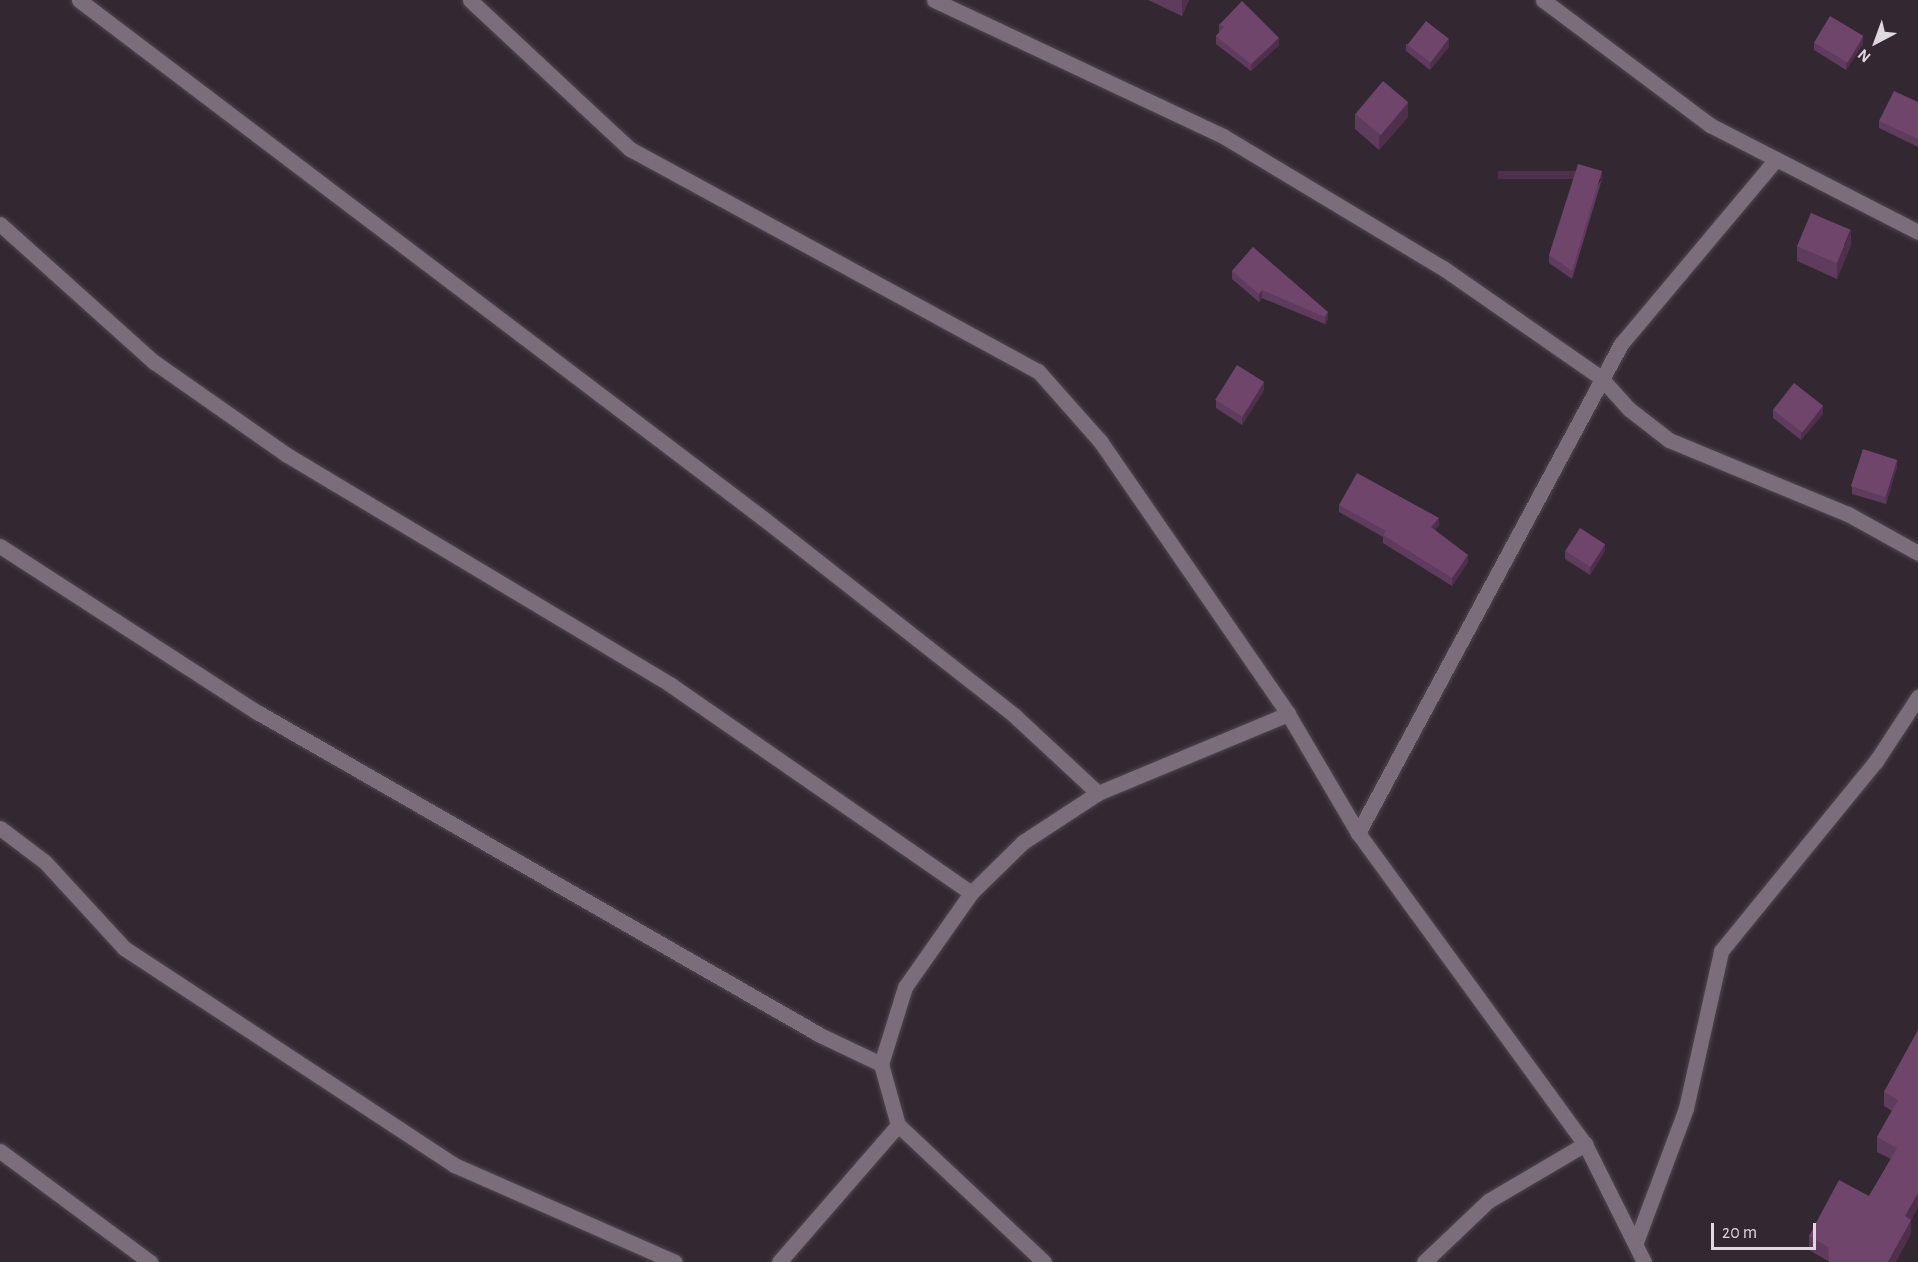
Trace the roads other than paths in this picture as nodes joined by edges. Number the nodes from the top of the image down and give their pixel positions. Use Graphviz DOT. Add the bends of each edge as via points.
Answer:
graph roads {
  1 [pos="79,0"];
  2 [pos="470,0"];
  3 [pos="934,0"];
  4 [pos="1543,0"];
  5 [pos="1776,159"];
  6 [pos="0,224"];
  7 [pos="1918,232"];
  8 [pos="1601,378"];
  9 [pos="0,546"];
  10 [pos="1918,553"];
  11 [pos="1918,697"];
  12 [pos="1288,714"];
  13 [pos="1098,793"];
  14 [pos="0,828"];
  15 [pos="1358,833"];
  16 [pos="971,893"];
  17 [pos="880,1064"];
  18 [pos="898,1125"];
  19 [pos="1585,1144"];
  20 [pos="0,1151"];
  21 [pos="1636,1242"];
  22 [pos="150,1262"];
  23 [pos="675,1262"];
  24 [pos="779,1262"];
  25 [pos="1044,1262"];
  26 [pos="1424,1262"];
  27 [pos="1644,1262"];
  1 -- 13 [label="street" via="764,519 1015,716"];
  2 -- 12 [label="street" via="630,149 1038,371 1100,441"];
  3 -- 8 [label="street" via="1223,136 1443,268"];
  4 -- 5 [label="street" via="1710,125"];
  5 -- 7 [label="street"];
  5 -- 8 [label="street" via="1621,344"];
  6 -- 16 [label="street" via="154,362 278,448 671,685"];
  8 -- 10 [label="street" via="1629,409 1669,440 1848,514"];
  8 -- 15 [label="street"];
  9 -- 17 [label="street" via="257,712 820,1035"];
  11 -- 21 [label="street" via="1876,761 1721,951 1686,1108"];
  12 -- 13 [label="street"];
  12 -- 15 [label="street"];
  13 -- 16 [label="street" via="1023,842"];
  14 -- 23 [label="street" via="45,862 124,948 444,1158"];
  15 -- 19 [label="street"];
  16 -- 17 [label="street" via="905,987"];
  17 -- 18 [label="street"];
  18 -- 24 [label="street"];
  18 -- 25 [label="street"];
  19 -- 21 [label="street"];
  19 -- 26 [label="street" via="1488,1201"];
  20 -- 22 [label="street"];
  21 -- 27 [label="street"];
}
